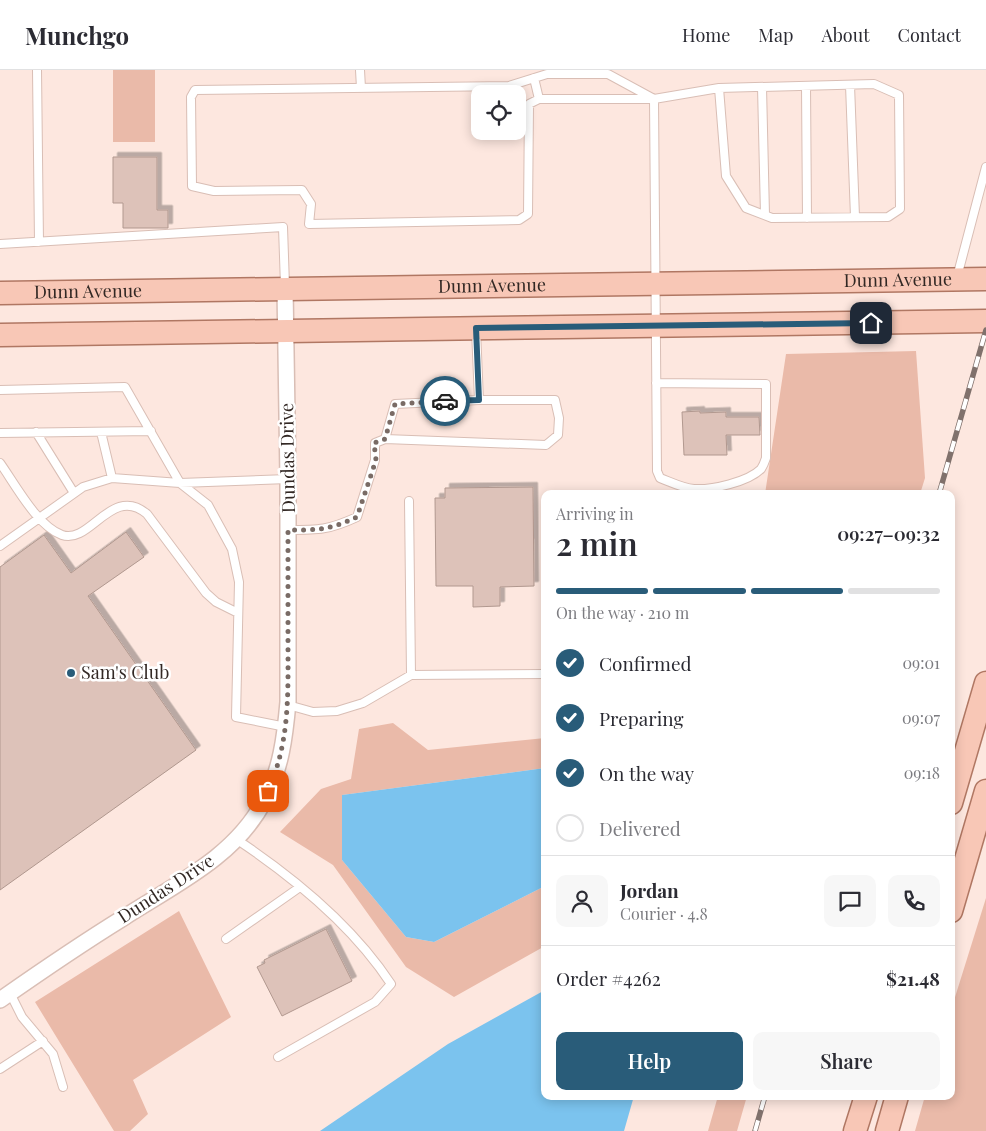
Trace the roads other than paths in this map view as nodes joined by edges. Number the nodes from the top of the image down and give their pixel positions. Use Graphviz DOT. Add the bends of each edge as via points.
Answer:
graph roads {
  1 [pos="37,70"];
  2 [pos="360,70"];
  3 [pos="606,72"];
  4 [pos="534,78"];
  5 [pos="850,85"];
  6 [pos="806,86"];
  7 [pos="762,87"];
  8 [pos="361,88"];
  9 [pos="719,88"];
  10 [pos="540,99"];
  11 [pos="654,99"];
  12 [pos="986,167"];
  13 [pos="765,215"];
  14 [pos="855,217"];
  15 [pos="807,218"];
  16 [pos="39,242"];
  17 [pos="0,244"];
  18 [pos="956,279"];
  19 [pos="986,279"];
  20 [pos="655,284"];
  21 [pos="285,288"];
  22 [pos="0,292"];
  23 [pos="986,321"];
  24 [pos="655,326"];
  25 [pos="476,328"];
  26 [pos="286,331"];
  27 [pos="0,335"];
  28 [pos="656,383"];
  29 [pos="0,390"];
  30 [pos="479,400"];
  31 [pos="36,432"];
  32 [pos="101,432"];
  33 [pos="151,432"];
  34 [pos="0,433"];
  35 [pos="385,439"];
  36 [pos="0,463"];
  37 [pos="112,478"];
  38 [pos="288,479"];
  39 [pos="180,483"];
  40 [pos="74,493"];
  41 [pos="409,501"];
  42 [pos="38,519"];
  43 [pos="288,530"];
  44 [pos="0,545"];
  45 [pos="238,613"];
  46 [pos="541,674"];
  47 [pos="411,675"];
  48 [pos="986,683"];
  49 [pos="288,705"];
  50 [pos="286,727"];
  51 [pos="955,789"];
  52 [pos="986,791"];
  53 [pos="236,839"];
  54 [pos="300,887"];
  55 [pos="955,897"];
  56 [pos="226,939"];
  57 [pos="5,997"];
  58 [pos="43,1041"];
  59 [pos="278,1057"];
  60 [pos="0,1069"];
  61 [pos="63,1088"];
  62 [pos="865,1100"];
  63 [pos="896,1100"];
  64 [pos="855,1131"];
  65 [pos="886,1131"];
  1 -- 16 [label="lane"];
  2 -- 8 [label="lane"];
  3 -- 4 [label="lane" via="547,74"];
  3 -- 11 [label="lane"];
  4 -- 8 [label="lane" via="508,86"];
  4 -- 10 [label="lane"];
  5 -- 6 [label="lane"];
  5 -- 14 [label="lane"];
  5 -- 14 [label="lane" via="874,84 899,95 900,209 888,217"];
  6 -- 7 [label="lane"];
  6 -- 15 [label="lane"];
  7 -- 9 [label="lane"];
  7 -- 13 [label="lane"];
  8 -- 10 [label="lane" via="195,90 191,97 192,186 214,191 302,190 310,204 309,224 519,220 528,214 529,104"];
  9 -- 11 [label="lane"];
  9 -- 13 [label="lane" via="726,176 746,208"];
  10 -- 11 [label="lane"];
  11 -- 20 [label="lane"];
  12 -- 18 [label="lane"];
  13 -- 15 [label="lane"];
  14 -- 15 [label="lane"];
  16 -- 17 [label="lane"];
  16 -- 21 [label="lane" via="282,227"];
  18 -- 19 [label="main road, Dunn Avenue"];
  18 -- 20 [label="main road, Dunn Avenue"];
  20 -- 21 [label="main road, Dunn Avenue"];
  20 -- 24 [label="lane"];
  21 -- 22 [label="main road, Dunn Avenue"];
  21 -- 26 [label="street, Dundas Drive"];
  23 -- 24 [label="main road"];
  24 -- 25 [label="main road"];
  24 -- 28 [label="lane"];
  25 -- 26 [label="main road"];
  25 -- 30 [label="lane"];
  26 -- 27 [label="main road"];
  26 -- 38 [label="street, Dundas Drive"];
  28 -- 28 [label="lane" via="657,471 660,478 693,489 714,488 744,479 761,468 766,458 766,384"];
  29 -- 33 [label="lane" via="125,387"];
  30 -- 35 [label="lane" via="395,404"];
  30 -- 35 [label="lane" via="555,400 558,435 546,446"];
  31 -- 32 [label="lane"];
  31 -- 34 [label="lane"];
  31 -- 40 [label="lane"];
  32 -- 33 [label="lane"];
  32 -- 37 [label="lane"];
  33 -- 39 [label="lane"];
  35 -- 43 [label="lane" via="374,443 376,460 357,517 322,530"];
  36 -- 42 [label="lane"];
  37 -- 39 [label="lane"];
  37 -- 40 [label="lane" via="83,486"];
  38 -- 39 [label="lane"];
  38 -- 43 [label="street, Dundas Drive"];
  39 -- 45 [label="lane" via="208,504 232,549 239,582"];
  40 -- 42 [label="lane"];
  41 -- 47 [label="lane"];
  42 -- 44 [label="lane"];
  42 -- 45 [label="lane" via="62,535 71,535 115,508 126,505 139,507 206,593"];
  43 -- 49 [label="street, Dundas Drive"];
  45 -- 50 [label="lane" via="236,717"];
  46 -- 47 [label="lane"];
  47 -- 49 [label="lane" via="363,703 337,711 313,712"];
  48 -- 51 [label="main road"];
  49 -- 50 [label="street, Dundas Drive"];
  50 -- 53 [label="street, Dundas Drive" via="280,759 264,802"];
  52 -- 55 [label="main road"];
  53 -- 54 [label="lane"];
  53 -- 57 [label="street, Dundas Drive" via="199,871"];
  54 -- 56 [label="lane"];
  54 -- 59 [label="lane" via="374,959 391,984 376,1002"];
  57 -- 58 [label="lane"];
  58 -- 60 [label="lane"];
  58 -- 61 [label="lane" via="53,1054"];
  62 -- 64 [label="main road"];
  63 -- 65 [label="main road"];
}
